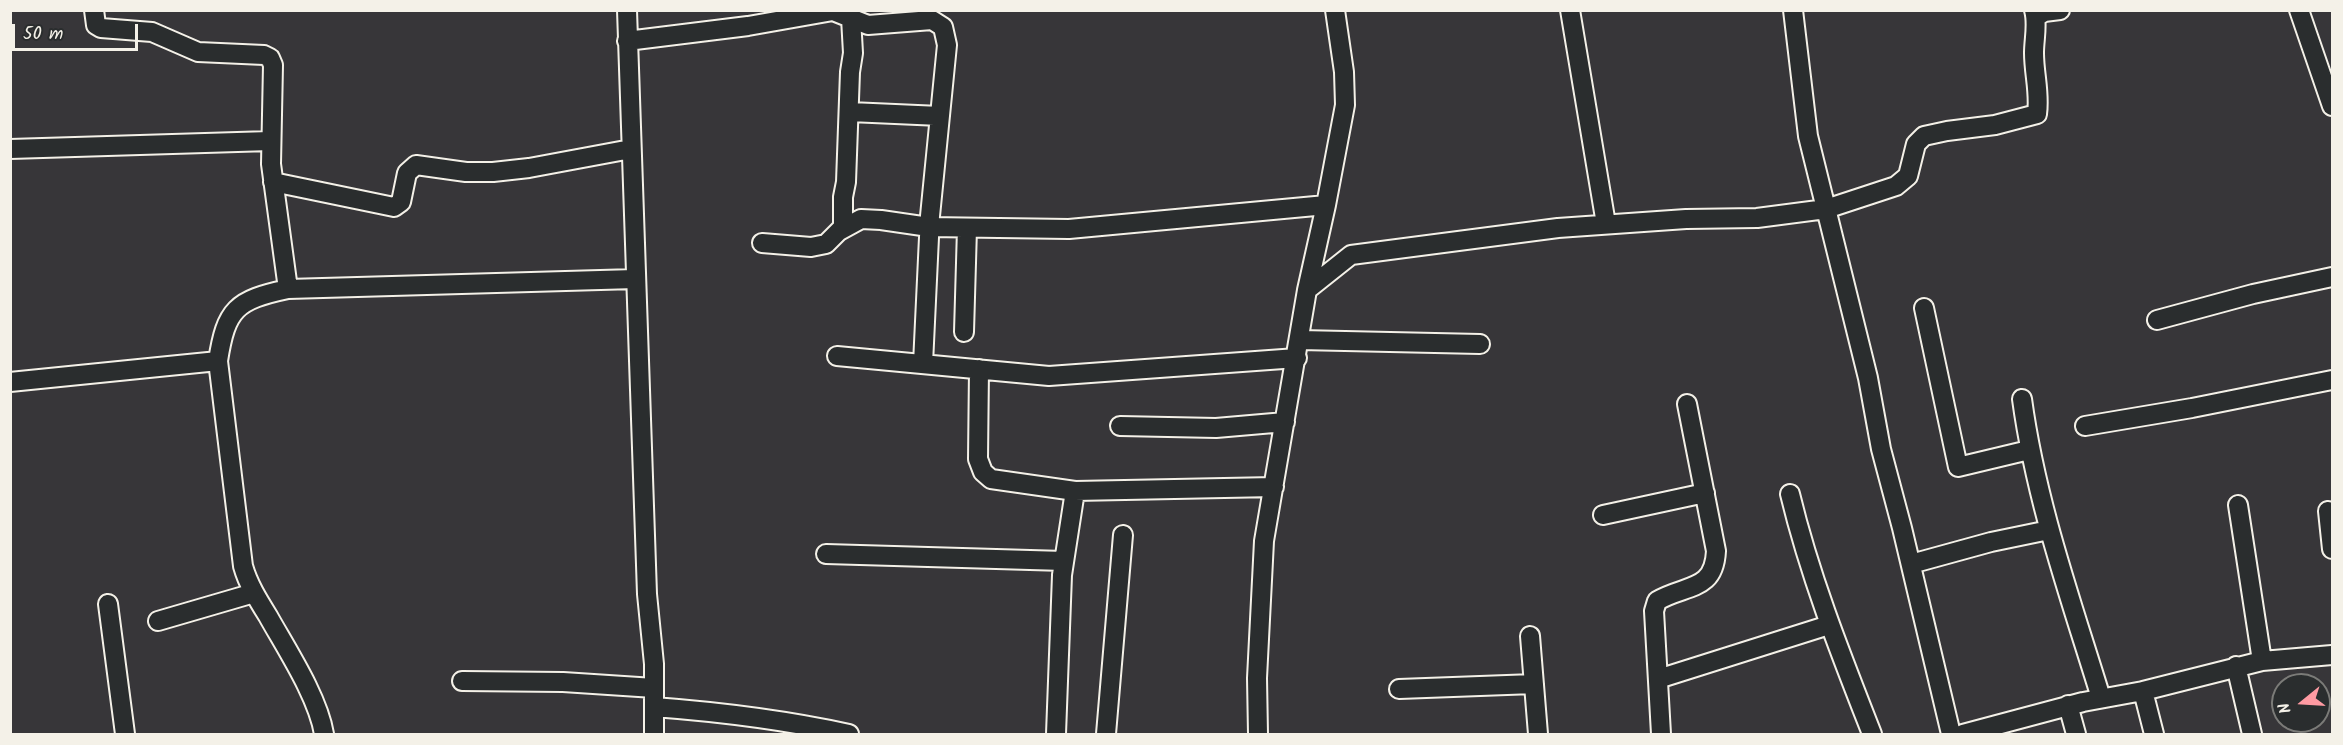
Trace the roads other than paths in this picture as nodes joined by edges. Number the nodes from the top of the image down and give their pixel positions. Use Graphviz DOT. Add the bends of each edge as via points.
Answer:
graph roads {
  1 [pos="94,10"];
  2 [pos="627,10"];
  3 [pos="1335,10"];
  4 [pos="1570,10"];
  5 [pos="1793,10"];
  6 [pos="2060,10"];
  7 [pos="2300,10"];
  8 [pos="2035,14"];
  9 [pos="851,18"];
  10 [pos="627,41"];
  11 [pos="2332,106"];
  12 [pos="850,112"];
  13 [pos="940,116"];
  14 [pos="270,141"];
  15 [pos="10,149"];
  16 [pos="631,150"];
  17 [pos="273,182"];
  18 [pos="1326,205"];
  19 [pos="1826,209"];
  20 [pos="1606,224"];
  21 [pos="930,227"];
  22 [pos="843,228"];
  23 [pos="967,228"];
  24 [pos="762,243"];
  25 [pos="2332,277"];
  26 [pos="635,279"];
  27 [pos="288,290"];
  28 [pos="1307,290"];
  29 [pos="1924,308"];
  30 [pos="2157,320"];
  31 [pos="964,332"];
  32 [pos="1480,344"];
  33 [pos="1298,349"];
  34 [pos="837,356"];
  35 [pos="218,361"];
  36 [pos="923,364"];
  37 [pos="979,369"];
  38 [pos="2332,380"];
  39 [pos="10,382"];
  40 [pos="2022,399"];
  41 [pos="1687,404"];
  42 [pos="1285,422"];
  43 [pos="1120,426"];
  44 [pos="2085,426"];
  45 [pos="2029,450"];
  46 [pos="1274,487"];
  47 [pos="1075,491"];
  48 [pos="1705,493"];
  49 [pos="1790,494"];
  50 [pos="2238,505"];
  51 [pos="2328,511"];
  52 [pos="1603,515"];
  53 [pos="2049,530"];
  54 [pos="1123,535"];
  55 [pos="2332,549"];
  56 [pos="826,554"];
  57 [pos="1064,561"];
  58 [pos="1911,564"];
  59 [pos="254,593"];
  60 [pos="108,604"];
  61 [pos="158,621"];
  62 [pos="1829,625"];
  63 [pos="1530,636"];
  64 [pos="2332,655"];
  65 [pos="2262,661"];
  66 [pos="2236,666"];
  67 [pos="1658,679"];
  68 [pos="462,681"];
  69 [pos="1534,684"];
  70 [pos="654,688"];
  71 [pos="1400,689"];
  72 [pos="2143,691"];
  73 [pos="2101,698"];
  74 [pos="2068,705"];
  75 [pos="654,708"];
  76 [pos="125,735"];
  77 [pos="324,735"];
  78 [pos="654,735"];
  79 [pos="849,735"];
  80 [pos="1056,735"];
  81 [pos="1106,735"];
  82 [pos="1258,735"];
  83 [pos="1538,735"];
  84 [pos="1661,735"];
  85 [pos="1872,735"];
  86 [pos="1951,735"];
  87 [pos="1963,735"];
  88 [pos="2076,735"];
  89 [pos="2154,735"];
  90 [pos="2252,735"];
  1 -- 14 [label="street" via="96,25 101,28 152,32 198,52 268,56 273,65"];
  2 -- 10 [label="street"];
  3 -- 18 [label="street" via="1345,105"];
  4 -- 20 [label="street"];
  5 -- 19 [label="street" via="1808,136"];
  6 -- 8 [label="street"];
  7 -- 11 [label="street"];
  8 -- 19 [label="street" via="2034,55 2040,97 2037,114 1924,136 1916,144 1908,176 1896,186"];
  9 -- 10 [label="street" via="828,12"];
  9 -- 12 [label="street"];
  9 -- 13 [label="street" via="872,25 932,20 943,27 947,45"];
  10 -- 16 [label="street"];
  12 -- 13 [label="street"];
  12 -- 22 [label="street"];
  13 -- 21 [label="street"];
  14 -- 15 [label="street"];
  14 -- 17 [label="street"];
  16 -- 17 [label="street" via="493,172 416,165 407,172 402,202 394,207"];
  16 -- 26 [label="street"];
  17 -- 27 [label="street"];
  18 -- 23 [label="street" via="1097,227"];
  18 -- 28 [label="street"];
  19 -- 20 [label="street" via="1756,218"];
  19 -- 58 [label="street"];
  20 -- 28 [label="street" via="1351,255"];
  21 -- 22 [label="street" via="861,219"];
  21 -- 23 [label="street"];
  21 -- 36 [label="street"];
  22 -- 24 [label="street" via="826,244 811,247"];
  23 -- 31 [label="street"];
  25 -- 30 [label="street"];
  26 -- 27 [label="street"];
  26 -- 70 [label="street"];
  27 -- 35 [label="street" via="258,295 236,309 222,332"];
  28 -- 33 [label="street"];
  29 -- 45 [label="street" via="1958,467"];
  32 -- 33 [label="street"];
  33 -- 37 [label="street" via="1049,376"];
  33 -- 42 [label="street"];
  34 -- 36 [label="street"];
  35 -- 39 [label="street"];
  35 -- 59 [label="street" via="243,566"];
  36 -- 37 [label="street"];
  37 -- 47 [label="street" via="978,459 983,472 991,479"];
  38 -- 44 [label="street"];
  40 -- 45 [label="street"];
  41 -- 48 [label="street"];
  42 -- 43 [label="street" via="1216,428"];
  42 -- 46 [label="street"];
  45 -- 53 [label="street"];
  46 -- 47 [label="street"];
  46 -- 82 [label="street" via="1264,541"];
  47 -- 57 [label="street"];
  48 -- 52 [label="street"];
  48 -- 67 [label="street" via="1716,551 1715,568 1702,582 1657,601 1654,612"];
  49 -- 62 [label="street" via="1802,546"];
  50 -- 65 [label="street"];
  51 -- 55 [label="street"];
  53 -- 58 [label="street"];
  53 -- 73 [label="street"];
  54 -- 81 [label="street"];
  56 -- 57 [label="street"];
  57 -- 80 [label="street"];
  58 -- 86 [label="street"];
  59 -- 61 [label="street"];
  59 -- 77 [label="street" via="321,718"];
  60 -- 76 [label="street"];
  62 -- 67 [label="street"];
  62 -- 85 [label="street"];
  63 -- 69 [label="street"];
  64 -- 65 [label="street"];
  65 -- 66 [label="street"];
  66 -- 72 [label="street"];
  66 -- 90 [label="street"];
  67 -- 84 [label="street"];
  68 -- 70 [label="street"];
  69 -- 71 [label="street"];
  69 -- 83 [label="street"];
  70 -- 75 [label="street"];
  72 -- 73 [label="street"];
  72 -- 89 [label="street"];
  73 -- 74 [label="street"];
  74 -- 87 [label="street"];
  74 -- 88 [label="street"];
  75 -- 78 [label="street"];
  75 -- 79 [label="street" via="800,723"];
}
